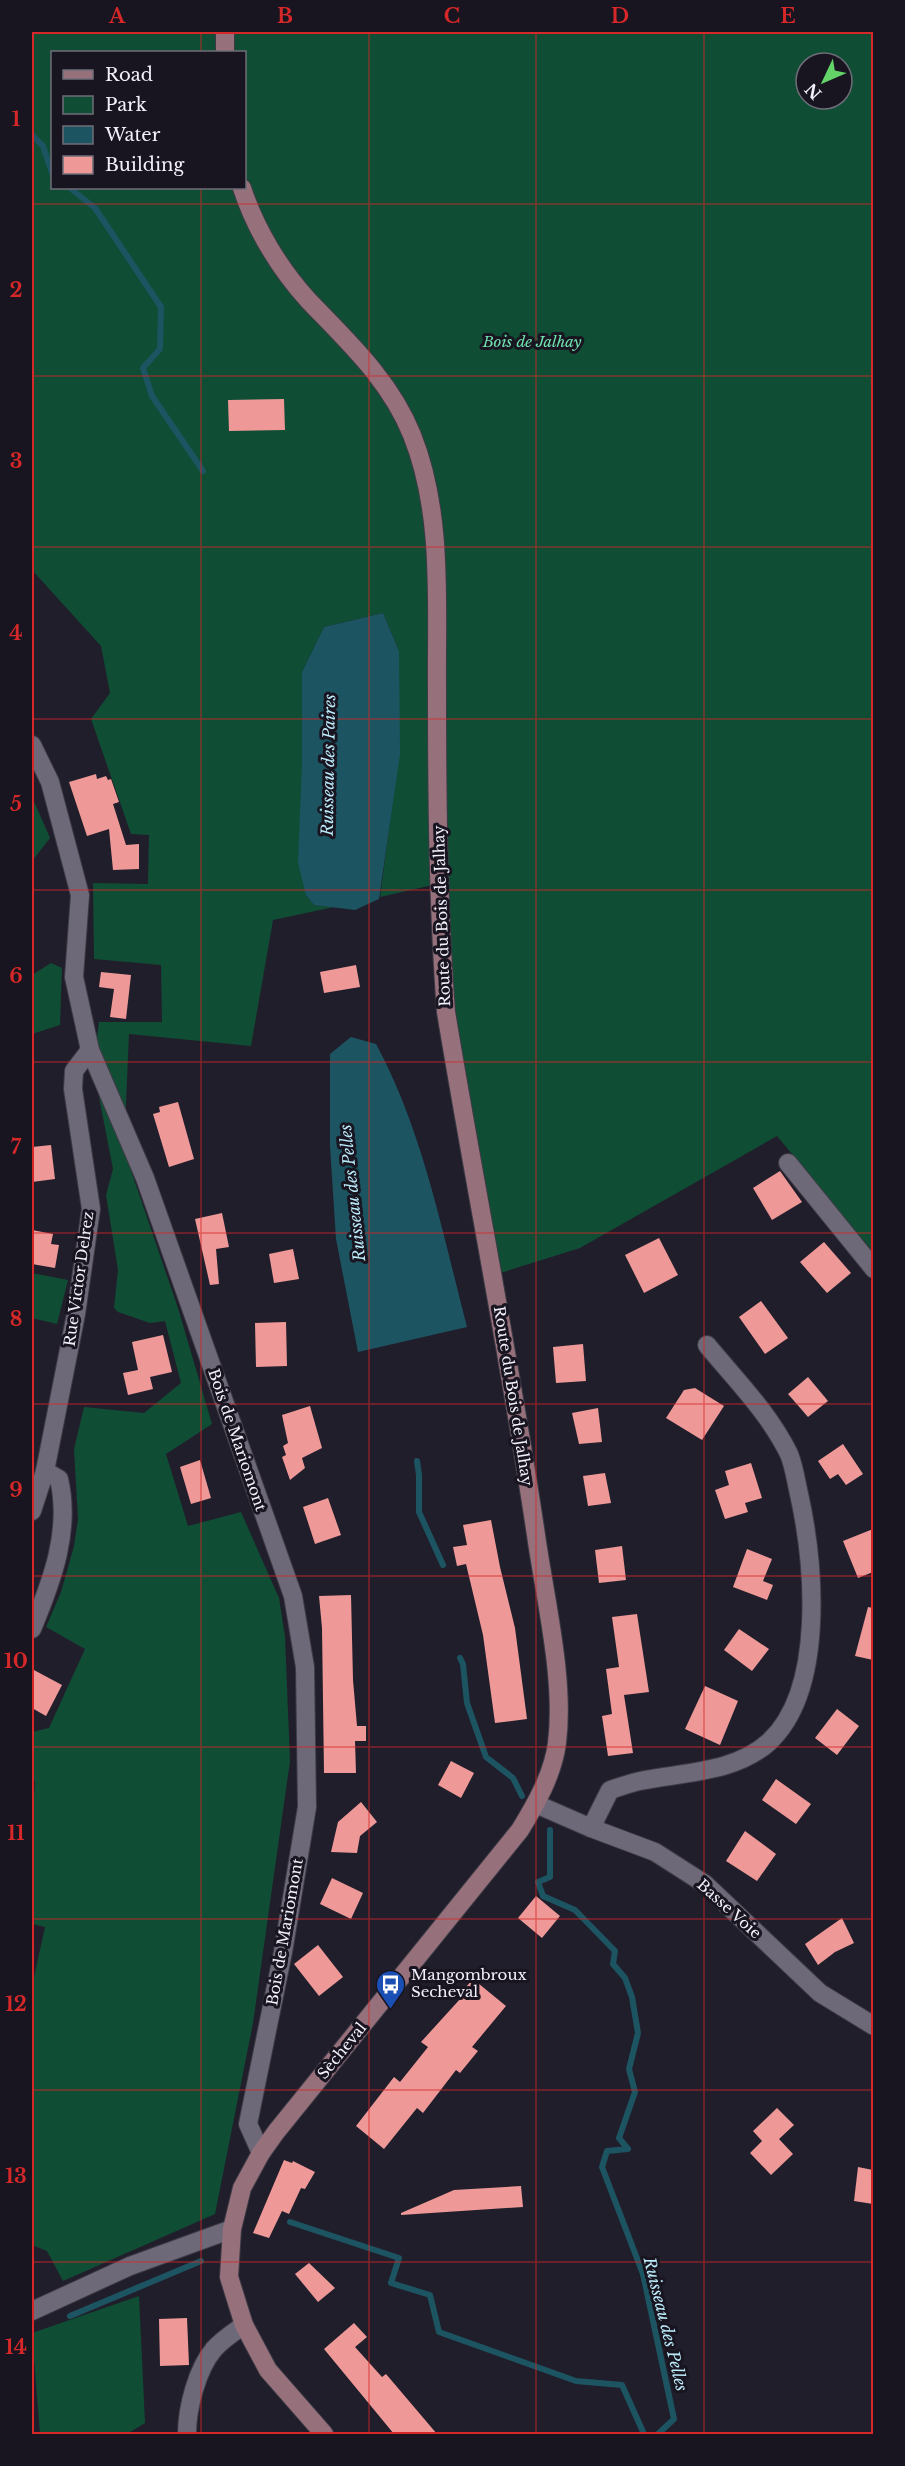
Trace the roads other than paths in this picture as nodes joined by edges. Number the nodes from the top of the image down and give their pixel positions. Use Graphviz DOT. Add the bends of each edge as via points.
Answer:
graph roads {
  1 [pos="225,32"];
  2 [pos="225,51"];
  3 [pos="242,189"];
  4 [pos="32,745"];
  5 [pos="90,1050"];
  6 [pos="788,1163"];
  7 [pos="873,1269"];
  8 [pos="707,1345"];
  9 [pos="45,1471"];
  10 [pos="32,1511"];
  11 [pos="32,1629"];
  12 [pos="536,1804"];
  13 [pos="591,1828"];
  14 [pos="520,1830"];
  15 [pos="873,2026"];
  16 [pos="261,2154"];
  17 [pos="232,2229"];
  18 [pos="32,2311"];
  19 [pos="244,2325"];
  20 [pos="187,2434"];
  21 [pos="324,2434"];
  1 -- 2 [label="main road"];
  3 -- 12 [label="main road, Route du Bois de Jalhay" via="262,236 281,265 390,392 412,434 432,506 440,932 446,1012 501,1318 555,1666 557,1744"];
  4 -- 5 [label="street, Bois de Mariomont" via="50,782 80,895 74,977"];
  5 -- 9 [label="street, Rue Victor Delrez" via="74,1071 73,1089 91,1209 76,1314"];
  5 -- 16 [label="street, Bois de Mariomont" via="145,1179 292,1596 306,1667 307,1807 248,2124"];
  6 -- 7 [label="street"];
  8 -- 13 [label="street" via="770,1420 790,1456 808,1536 811,1644 804,1674 790,1714 769,1742 737,1762 610,1790"];
  9 -- 10 [label="street, Rue Victor Delrez"];
  9 -- 11 [label="street" via="59,1479 63,1527 56,1563"];
  12 -- 13 [label="street, Basse Voie"];
  12 -- 14 [label="main road, Route du Bois de Jalhay"];
  13 -- 15 [label="street, Basse Voie" via="655,1852 705,1884 820,1993"];
  14 -- 16 [label="main road, Sècheval"];
  16 -- 17 [label="main road, Sècheval" via="242,2188"];
  17 -- 18 [label="street" via="130,2266"];
  17 -- 19 [label="main road, Sècheval" via="229,2277"];
  19 -- 20 [label="street" via="213,2350 195,2385"];
  19 -- 21 [label="main road, Sècheval" via="268,2370"];
}
